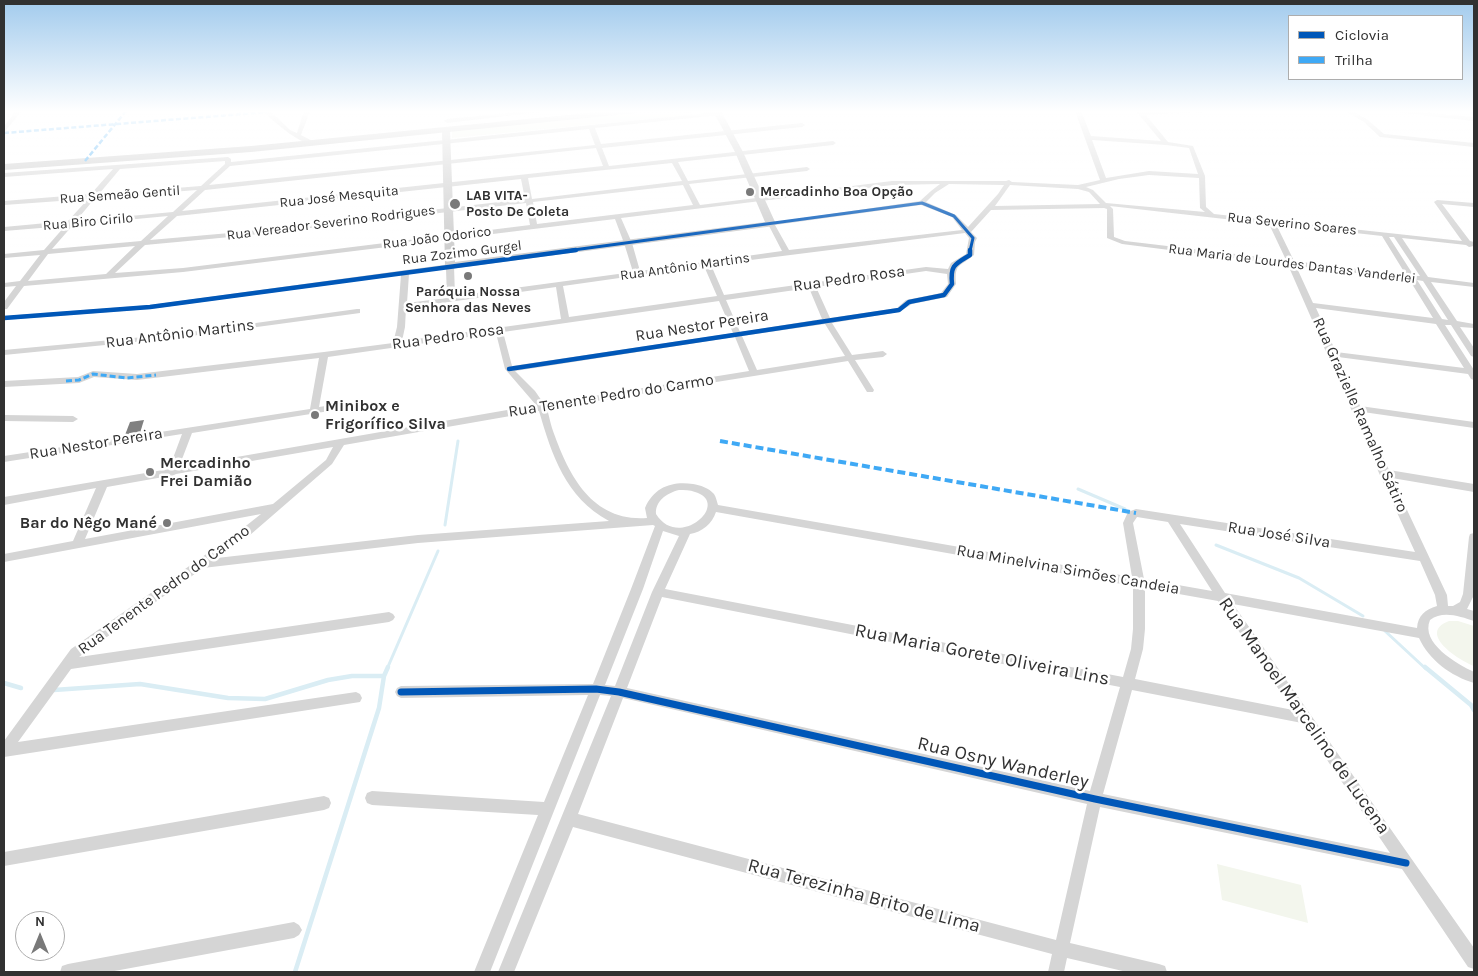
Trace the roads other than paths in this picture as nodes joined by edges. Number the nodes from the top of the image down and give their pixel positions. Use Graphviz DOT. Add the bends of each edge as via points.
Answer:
graph roads {
  1 [pos="139,157"];
  2 [pos="275,157"];
  3 [pos="448,157"];
  4 [pos="499,157"];
  5 [pos="602,157"];
  6 [pos="702,157"];
  7 [pos="741,157"];
  8 [pos="1095,157"];
  9 [pos="1195,157"];
  10 [pos="674,160"];
  11 [pos="226,161"];
  12 [pos="448,162"];
  13 [pos="119,166"];
  14 [pos="4,167"];
  15 [pos="606,167"];
  16 [pos="807,169"];
  17 [pos="4,174"];
  18 [pos="748,175"];
  19 [pos="524,176"];
  20 [pos="1202,176"];
  21 [pos="1103,181"];
  22 [pos="684,182"];
  23 [pos="948,182"];
  24 [pos="1009,182"];
  25 [pos="447,184"];
  26 [pos="1078,187"];
  27 [pos="203,188"];
  28 [pos="93,197"];
  29 [pos="760,198"];
  30 [pos="528,200"];
  31 [pos="4,203"];
  32 [pos="922,203"];
  33 [pos="1474,205"];
  34 [pos="697,206"];
  35 [pos="1109,206"];
  36 [pos="988,208"];
  37 [pos="448,209"];
  38 [pos="173,215"];
  39 [pos="1212,215"];
  40 [pos="617,216"];
  41 [pos="1221,221"];
  42 [pos="70,224"];
  43 [pos="771,224"];
  44 [pos="1272,224"];
  45 [pos="534,226"];
  46 [pos="4,229"];
  47 [pos="968,231"];
  48 [pos="450,236"];
  49 [pos="1386,237"];
  50 [pos="1398,238"];
  51 [pos="628,243"];
  52 [pos="140,244"];
  53 [pos="1472,246"];
  54 [pos="46,252"];
  55 [pos="787,253"];
  56 [pos="4,256"];
  57 [pos="707,264"];
  58 [pos="1292,264"];
  59 [pos="450,266"];
  60 [pos="405,272"];
  61 [pos="951,272"];
  62 [pos="637,274"];
  63 [pos="107,277"];
  64 [pos="1411,278"];
  65 [pos="1426,280"];
  66 [pos="22,284"];
  67 [pos="811,284"];
  68 [pos="4,285"];
  69 [pos="559,285"];
  70 [pos="1474,285"];
  71 [pos="722,297"];
  72 [pos="451,299"];
  73 [pos="1312,305"];
  74 [pos="403,306"];
  75 [pos="4,307"];
  76 [pos="356,311"];
  77 [pos="4,318"];
  78 [pos="565,320"];
  79 [pos="827,321"];
  80 [pos="1440,321"];
  81 [pos="1455,323"];
  82 [pos="1474,326"];
  83 [pos="499,330"];
  84 [pos="736,334"];
  85 [pos="397,344"];
  86 [pos="4,353"];
  87 [pos="883,354"];
  88 [pos="1334,354"];
  89 [pos="1474,354"];
  90 [pos="324,355"];
  91 [pos="850,358"];
  92 [pos="509,369"];
  93 [pos="754,373"];
  94 [pos="1472,375"];
  95 [pos="4,384"];
  96 [pos="870,390"];
  97 [pos="345,406"];
  98 [pos="542,407"];
  99 [pos="1355,408"];
  100 [pos="314,410"];
  101 [pos="4,418"];
  102 [pos="73,418"];
  103 [pos="1474,425"];
  104 [pos="189,429"];
  105 [pos="340,443"];
  106 [pos="4,459"];
  107 [pos="172,473"];
  108 [pos="1384,473"];
  109 [pos="103,485"];
  110 [pos="1474,488"];
  111 [pos="4,501"];
  112 [pos="277,507"];
  113 [pos="714,508"];
  114 [pos="1171,518"];
  115 [pos="632,523"];
  116 [pos="658,523"];
  117 [pos="686,531"];
  118 [pos="1474,537"];
  119 [pos="77,544"];
  120 [pos="1423,557"];
  121 [pos="4,558"];
  122 [pos="203,564"];
  123 [pos="1139,583"];
  124 [pos="658,592"];
  125 [pos="1222,596"];
  126 [pos="1449,610"];
  127 [pos="1474,616"];
  128 [pos="389,617"];
  129 [pos="1423,634"];
  130 [pos="66,664"];
  131 [pos="1469,676"];
  132 [pos="1129,684"];
  133 [pos="1474,684"];
  134 [pos="596,689"];
  135 [pos="401,692"];
  136 [pos="619,692"];
  137 [pos="356,698"];
  138 [pos="1306,718"];
  139 [pos="4,750"];
  140 [pos="372,798"];
  141 [pos="1095,799"];
  142 [pos="324,803"];
  143 [pos="549,809"];
  144 [pos="569,818"];
  145 [pos="4,859"];
  146 [pos="1406,863"];
  147 [pos="294,930"];
  148 [pos="1062,949"];
  149 [pos="1474,961"];
  150 [pos="68,972"];
  151 [pos="482,972"];
  152 [pos="506,972"];
  153 [pos="1056,972"];
  154 [pos="1158,972"];
  1 -- 14 [label="main road"];
  2 -- 11 [label="street"];
  3 -- 12 [label="street"];
  4 -- 12 [label="street, Rua Semeão Gentil"];
  5 -- 15 [label="street"];
  6 -- 10 [label="street, Rua José Mesquita"];
  7 -- 18 [label="street"];
  8 -- 21 [label="street"];
  9 -- 20 [label="street"];
  10 -- 15 [label="street, Rua José Mesquita"];
  10 -- 22 [label="street"];
  11 -- 13 [label="street"];
  11 -- 27 [label="street"];
  12 -- 25 [label="street"];
  12 -- 27 [label="street, Rua Semeão Gentil"];
  13 -- 17 [label="street"];
  13 -- 28 [label="street"];
  15 -- 19 [label="street, Rua José Mesquita"];
  16 -- 18 [label="street, Rua Vereador Severino Rodrigues"];
  18 -- 22 [label="street, Rua Vereador Severino Rodrigues"];
  18 -- 29 [label="street"];
  19 -- 25 [label="street, Rua José Mesquita"];
  19 -- 30 [label="street"];
  20 -- 21 [label="street" via="1150,173"];
  20 -- 39 [label="street" via="1203,208"];
  21 -- 26 [label="street"];
  22 -- 30 [label="street, Rua Vereador Severino Rodrigues"];
  22 -- 34 [label="street"];
  23 -- 24 [label="street, Rua João Odorico"];
  23 -- 29 [label="street, Rua João Odorico" via="892,183"];
  23 -- 32 [label="street"];
  24 -- 26 [label="street, Rua João Odorico"];
  24 -- 36 [label="street"];
  25 -- 37 [label="street"];
  25 -- 38 [label="street, Rua José Mesquita"];
  26 -- 35 [label="street" via="1090,191"];
  27 -- 28 [label="street, Rua Semeão Gentil"];
  27 -- 38 [label="street"];
  28 -- 31 [label="street, Rua Semeão Gentil"];
  28 -- 42 [label="street"];
  29 -- 34 [label="street, Rua João Odorico"];
  29 -- 43 [label="street"];
  30 -- 37 [label="street, Rua Vereador Severino Rodrigues"];
  30 -- 45 [label="street"];
  32 -- 43 [label="street, Rua Zozimo Gurgel"];
  32 -- 47 [label="street" via="954,216"];
  33 -- 53 [label="street" via="1437,202"];
  34 -- 40 [label="street, Rua João Odorico"];
  35 -- 36 [label="street"];
  35 -- 39 [label="street, Rua Severino Soares"];
  35 -- 41 [label="street, Rua Severino Soares"];
  35 -- 58 [label="street, Rua Maria de Lourdes Dantas Vanderlei" via="1111,238 1124,243"];
  36 -- 47 [label="street"];
  37 -- 48 [label="street"];
  37 -- 52 [label="street, Rua Vereador Severino Rodrigues"];
  38 -- 42 [label="street, Rua Biro Cirilo"];
  38 -- 52 [label="street"];
  39 -- 41 [label="street"];
  39 -- 44 [label="street, Rua Severino Soares"];
  40 -- 45 [label="street, Rua João Odorico"];
  40 -- 51 [label="street"];
  41 -- 44 [label="street, Rua Severino Soares"];
  42 -- 46 [label="street, Rua Biro Cirilo"];
  42 -- 54 [label="street"];
  43 -- 51 [label="street, Rua Zozimo Gurgel"];
  43 -- 55 [label="street"];
  44 -- 49 [label="street, Rua Severino Soares"];
  44 -- 58 [label="street, Rua Grazielle Ramalho Sátiro"];
  45 -- 48 [label="street, Rua João Odorico"];
  47 -- 55 [label="street, Rua Antônio Martins"];
  47 -- 61 [label="street" via="973,238 970,255 954,265"];
  48 -- 59 [label="street"];
  48 -- 63 [label="street, Rua João Odorico"];
  49 -- 50 [label="street, Rua Severino Soares"];
  49 -- 64 [label="street"];
  50 -- 53 [label="street, Rua Severino Soares"];
  50 -- 65 [label="street"];
  51 -- 59 [label="street, Rua Zozimo Gurgel"];
  51 -- 62 [label="street"];
  52 -- 54 [label="street, Rua Vereador Severino Rodrigues"];
  52 -- 63 [label="street"];
  54 -- 56 [label="street, Rua Vereador Severino Rodrigues"];
  54 -- 66 [label="street"];
  55 -- 57 [label="street, Rua Antônio Martins"];
  57 -- 62 [label="street, Rua Antônio Martins"];
  57 -- 71 [label="street"];
  58 -- 64 [label="street, Rua Maria de Lourdes Dantas Vanderlei"];
  58 -- 73 [label="street, Rua Grazielle Ramalho Sátiro"];
  59 -- 60 [label="street, Rua Zozimo Gurgel"];
  59 -- 72 [label="street"];
  60 -- 74 [label="street"];
  60 -- 77 [label="street, Rua Zozimo Gurgel" via="150,307"];
  61 -- 67 [label="street, Rua Pedro Rosa" via="908,271"];
  61 -- 79 [label="street, Rua Nestor Pereira" via="952,284 944,295 909,302 899,310"];
  62 -- 69 [label="street, Rua Antônio Martins"];
  63 -- 66 [label="street, Rua João Odorico"];
  64 -- 65 [label="street, Rua Maria de Lourdes Dantas Vanderlei"];
  64 -- 80 [label="street"];
  65 -- 70 [label="street, Rua Maria de Lourdes Dantas Vanderlei"];
  65 -- 81 [label="street"];
  66 -- 68 [label="street, Rua João Odorico"];
  66 -- 75 [label="street"];
  67 -- 71 [label="street, Rua Pedro Rosa"];
  67 -- 79 [label="street"];
  69 -- 72 [label="street, Rua Antônio Martins"];
  69 -- 78 [label="street"];
  71 -- 78 [label="street, Rua Pedro Rosa"];
  71 -- 84 [label="street"];
  72 -- 74 [label="street, Rua Antônio Martins"];
  73 -- 80 [label="street"];
  73 -- 88 [label="street, Rua Grazielle Ramalho Sátiro"];
  74 -- 85 [label="street"];
  76 -- 86 [label="street, Rua Antônio Martins" via="176,336"];
  78 -- 83 [label="street, Rua Pedro Rosa"];
  79 -- 84 [label="street, Rua Nestor Pereira"];
  79 -- 91 [label="street"];
  80 -- 81 [label="street"];
  80 -- 94 [label="street"];
  81 -- 82 [label="street"];
  81 -- 89 [label="street"];
  83 -- 85 [label="street, Rua Pedro Rosa"];
  83 -- 92 [label="street"];
  84 -- 92 [label="street, Rua Nestor Pereira"];
  84 -- 93 [label="street"];
  85 -- 90 [label="street, Rua Pedro Rosa"];
  87 -- 91 [label="street, Rua Tenente Pedro do Carmo"];
  88 -- 94 [label="street"];
  88 -- 99 [label="street, Rua Grazielle Ramalho Sátiro"];
  90 -- 95 [label="street, Rua Pedro Rosa" via="127,378 94,374 79,380"];
  90 -- 100 [label="street"];
  91 -- 93 [label="street, Rua Tenente Pedro do Carmo"];
  91 -- 96 [label="street"];
  92 -- 98 [label="street"];
  93 -- 98 [label="street, Rua Tenente Pedro do Carmo"];
  97 -- 100 [label="street, Rua Nestor Pereira"];
  98 -- 105 [label="street, Rua Tenente Pedro do Carmo"];
  98 -- 115 [label="street" via="546,425 576,489 604,513"];
  99 -- 103 [label="street"];
  99 -- 108 [label="street, Rua Grazielle Ramalho Sátiro"];
  100 -- 104 [label="street, Rua Nestor Pereira"];
  101 -- 102 [label="street"];
  104 -- 106 [label="street, Rua Nestor Pereira"];
  104 -- 107 [label="street, Rua Nestor Pereira"];
  105 -- 107 [label="street, Rua Tenente Pedro do Carmo"];
  105 -- 112 [label="street, Rua Tenente Pedro do Carmo" via="329,462"];
  107 -- 109 [label="street, Rua Tenente Pedro do Carmo"];
  108 -- 110 [label="street"];
  108 -- 120 [label="street, Rua Grazielle Ramalho Sátiro"];
  109 -- 111 [label="street, Rua Tenente Pedro do Carmo"];
  109 -- 119 [label="street"];
  112 -- 119 [label="street"];
  112 -- 122 [label="street, Rua Tenente Pedro do Carmo"];
  113 -- 116 [label="street" via="713,501 704,491 688,486 671,488 653,502 652,514"];
  113 -- 117 [label="street" via="708,520"];
  113 -- 123 [label="street, Rua Minelvina Simões Candeia"];
  114 -- 120 [label="street, Rua José Silva"];
  114 -- 123 [label="street, Rua José Silva" via="1136,513 1128,523"];
  114 -- 125 [label="street, Rua Manoel Marcelino de Lucena"];
  115 -- 116 [label="street"];
  115 -- 122 [label="street" via="418,539"];
  116 -- 117 [label="street" via="676,531"];
  116 -- 134 [label="street" via="637,589"];
  117 -- 124 [label="street"];
  118 -- 126 [label="street" via="1469,594 1465,605"];
  119 -- 121 [label="street"];
  120 -- 126 [label="street, Rua Grazielle Ramalho Sátiro"];
  122 -- 130 [label="street, Rua Tenente Pedro do Carmo" via="86,644"];
  123 -- 125 [label="street, Rua Minelvina Simões Candeia"];
  123 -- 132 [label="street" via="1140,630"];
  124 -- 132 [label="street, Rua Maria Gorete Oliveira Lins"];
  124 -- 136 [label="street"];
  125 -- 129 [label="street, Rua Minelvina Simões Candeia"];
  125 -- 138 [label="street, Rua Manoel Marcelino de Lucena"];
  126 -- 127 [label="street"];
  126 -- 129 [label="street" via="1430,613 1424,618"];
  128 -- 130 [label="street"];
  129 -- 131 [label="street" via="1435,653"];
  130 -- 139 [label="street, Rua Tenente Pedro do Carmo"];
  131 -- 133 [label="street"];
  132 -- 138 [label="street, Rua Maria Gorete Oliveira Lins"];
  132 -- 141 [label="street"];
  134 -- 135 [label="street, Rua Osny Wanderley"];
  134 -- 136 [label="street, Rua Osny Wanderley"];
  134 -- 143 [label="street"];
  136 -- 141 [label="street, Rua Osny Wanderley"];
  136 -- 144 [label="street"];
  137 -- 139 [label="street"];
  138 -- 146 [label="street, Rua Manoel Marcelino de Lucena"];
  140 -- 143 [label="street"];
  141 -- 146 [label="street, Rua Osny Wanderley"];
  141 -- 148 [label="street"];
  142 -- 145 [label="street"];
  143 -- 151 [label="street"];
  144 -- 148 [label="street, Rua Terezinha Brito de Lima"];
  144 -- 152 [label="street"];
  146 -- 149 [label="street, Rua Manoel Marcelino de Lucena"];
  147 -- 150 [label="street"];
  148 -- 153 [label="street"];
  148 -- 154 [label="street, Rua Terezinha Brito de Lima"];
}
